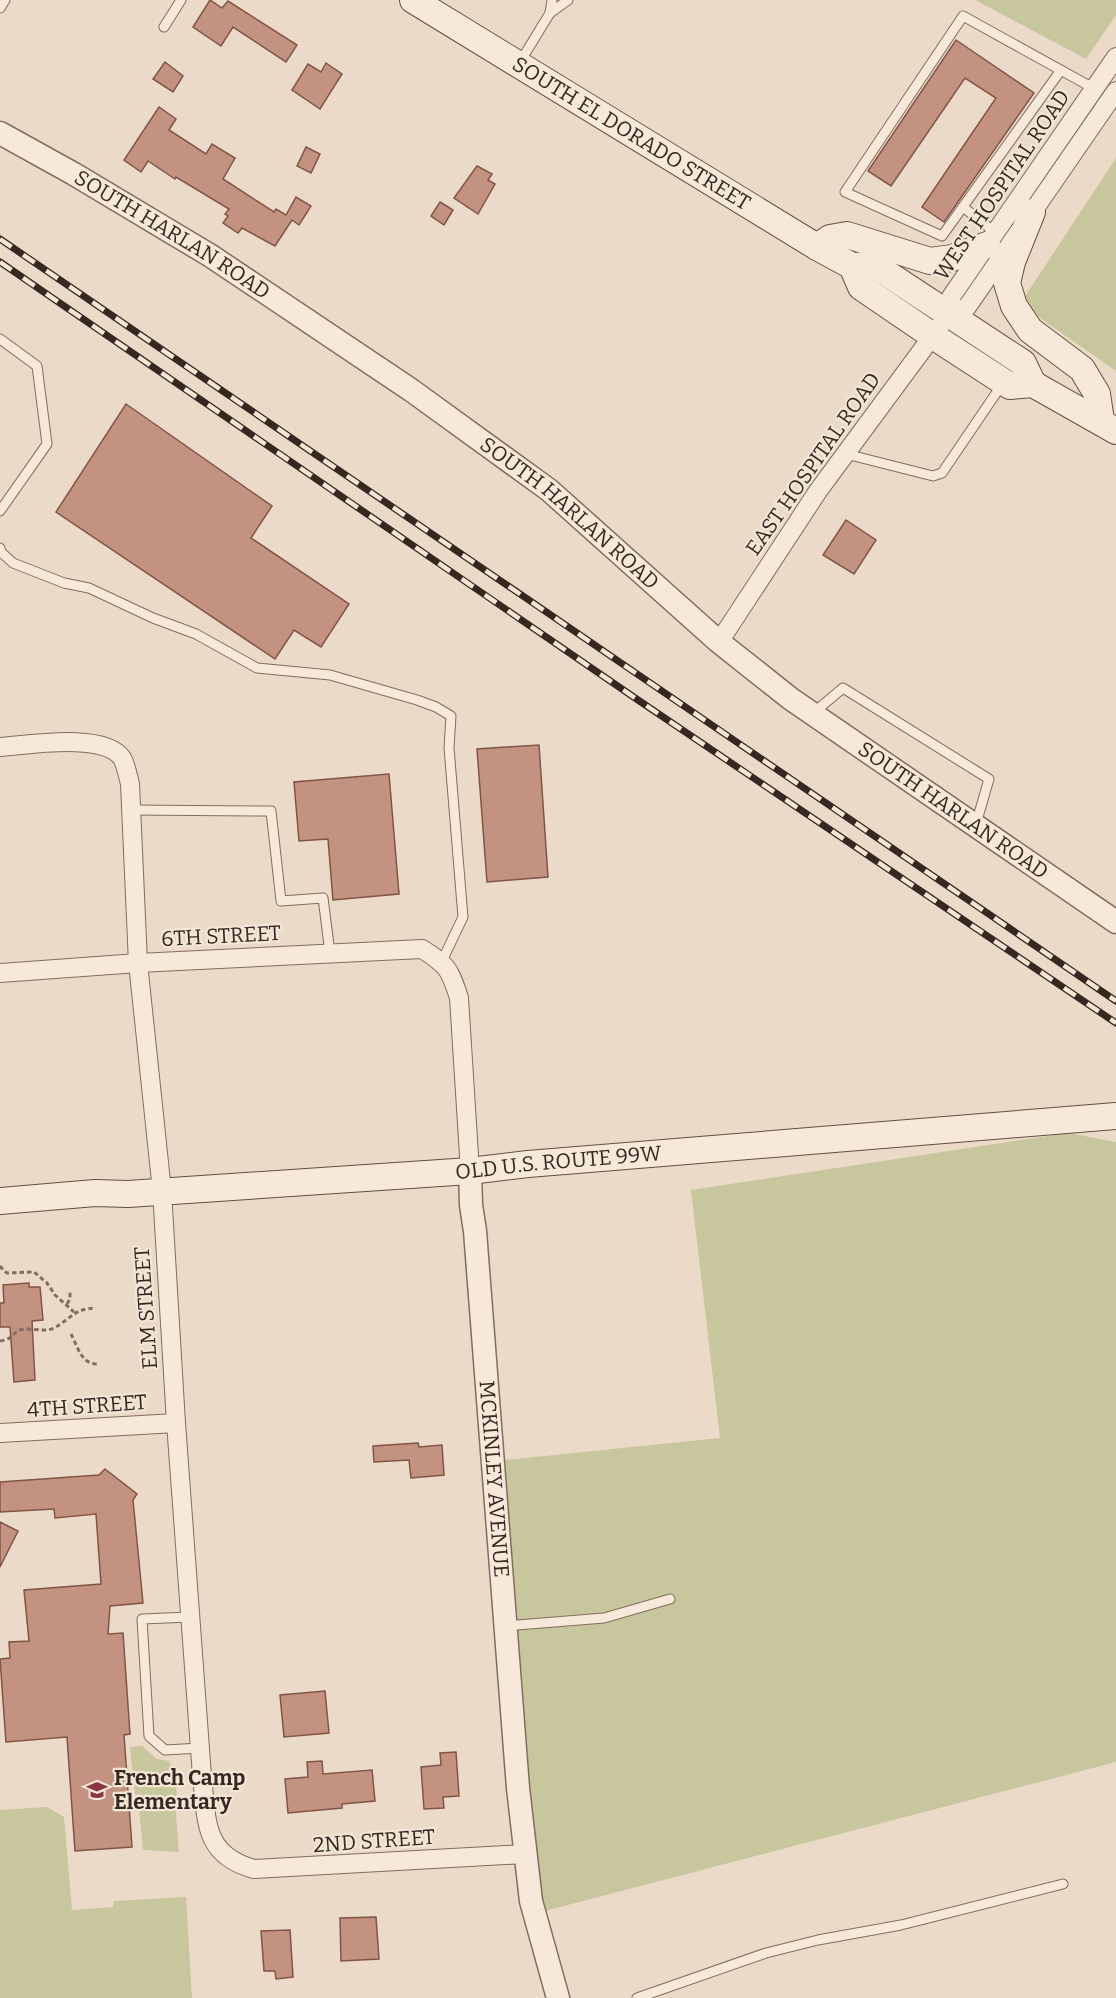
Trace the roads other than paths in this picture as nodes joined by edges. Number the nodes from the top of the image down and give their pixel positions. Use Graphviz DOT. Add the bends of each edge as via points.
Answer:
graph roads {
  1 [pos="5,0"];
  2 [pos="180,0"];
  3 [pos="413,0"];
  4 [pos="552,0"];
  5 [pos="568,0"];
  6 [pos="0,8"];
  7 [pos="550,13"];
  8 [pos="164,27"];
  9 [pos="1116,57"];
  10 [pos="519,64"];
  11 [pos="1061,70"];
  12 [pos="1095,88"];
  13 [pos="1116,91"];
  14 [pos="0,133"];
  15 [pos="963,207"];
  16 [pos="1032,212"];
  17 [pos="992,239"];
  18 [pos="817,247"];
  19 [pos="852,266"];
  20 [pos="948,315"];
  21 [pos="933,336"];
  22 [pos="0,339"];
  23 [pos="1004,381"];
  24 [pos="1033,384"];
  25 [pos="1109,426"];
  26 [pos="846,454"];
  27 [pos="0,511"];
  28 [pos="0,548"];
  29 [pos="719,642"];
  30 [pos="812,714"];
  31 [pos="0,747"];
  32 [pos="131,810"];
  33 [pos="975,826"];
  34 [pos="1116,922"];
  35 [pos="330,953"];
  36 [pos="442,961"];
  37 [pos="138,963"];
  38 [pos="0,973"];
  39 [pos="1116,1116"];
  40 [pos="470,1171"];
  41 [pos="162,1191"];
  42 [pos="0,1201"];
  43 [pos="176,1423"];
  44 [pos="0,1433"];
  45 [pos="670,1599"];
  46 [pos="190,1617"];
  47 [pos="506,1626"];
  48 [pos="200,1748"];
  49 [pos="525,1854"];
  50 [pos="227,1858"];
  51 [pos="1063,1884"];
  52 [pos="558,1998"];
  53 [pos="637,1998"];
  1 -- 6 [label="lane"];
  2 -- 8 [label="lane"];
  3 -- 10 [label="main road, SOUTH EL DORADO STREET"];
  4 -- 7 [label="lane"];
  5 -- 7 [label="lane"];
  7 -- 10 [label="lane"];
  9 -- 12 [label="street, WEST HOSPITAL ROAD"];
  10 -- 18 [label="main road, SOUTH EL DORADO STREET"];
  11 -- 12 [label="lane"];
  11 -- 15 [label="lane"];
  11 -- 15 [label="lane" via="963,16 845,192 942,236"];
  12 -- 17 [label="street, WEST HOSPITAL ROAD"];
  13 -- 16 [label="street, WEST HOSPITAL ROAD"];
  14 -- 29 [label="street, SOUTH HARLAN ROAD" via="211,255 411,390 549,490"];
  15 -- 17 [label="lane"];
  16 -- 20 [label="street, WEST HOSPITAL ROAD" via="967,307"];
  16 -- 25 [label="main road" via="1007,283 1014,306 1030,330 1082,369"];
  17 -- 18 [label="main road" via="952,258 930,261 847,235 831,238"];
  17 -- 20 [label="street, WEST HOSPITAL ROAD" via="951,297"];
  18 -- 19 [label="main road, SOUTH EL DORADO STREET"];
  19 -- 20 [label="main road, SOUTH EL DORADO STREET" via="874,265"];
  19 -- 21 [label="main road, SOUTH EL DORADO STREET" via="861,286"];
  20 -- 21 [label="street, EAST HOSPITAL ROAD"];
  20 -- 24 [label="main road, SOUTH EL DORADO STREET" via="1023,363"];
  21 -- 23 [label="main road, SOUTH EL DORADO STREET"];
  21 -- 26 [label="street, EAST HOSPITAL ROAD"];
  22 -- 27 [label="lane" via="37,366 47,444"];
  23 -- 24 [label="main road, SOUTH EL DORADO STREET" via="1010,386"];
  23 -- 26 [label="lane" via="938,475"];
  24 -- 25 [label="main road, SOUTH EL DORADO STREET"];
  26 -- 29 [label="street, EAST HOSPITAL ROAD"];
  28 -- 36 [label="lane" via="13,563 64,583 89,588 196,634 257,668 330,675 417,700 451,716 449,748 463,917"];
  29 -- 30 [label="street, SOUTH HARLAN ROAD"];
  30 -- 33 [label="street, SOUTH HARLAN ROAD"];
  30 -- 33 [label="lane" via="843,688 990,779"];
  31 -- 32 [label="street, ELM STREET" via="80,742 116,751 123,759 130,784"];
  32 -- 35 [label="lane" via="271,811 281,901 323,898"];
  32 -- 37 [label="street, ELM STREET"];
  33 -- 34 [label="street, SOUTH HARLAN ROAD"];
  35 -- 36 [label="street, 6TH STREET" via="422,949"];
  35 -- 37 [label="street, 6TH STREET"];
  36 -- 40 [label="street, MCKINLEY AVENUE" via="459,998"];
  37 -- 38 [label="street, 6TH STREET"];
  37 -- 41 [label="street, ELM STREET"];
  39 -- 40 [label="main road, OLD U.S. ROUTE 99W"];
  40 -- 41 [label="main road, OLD U.S. ROUTE 99W"];
  40 -- 47 [label="street, MCKINLEY AVENUE"];
  41 -- 42 [label="main road, OLD U.S. ROUTE 99W"];
  41 -- 43 [label="street, ELM STREET"];
  43 -- 44 [label="street, 4TH STREET"];
  43 -- 46 [label="street, ELM STREET"];
  45 -- 47 [label="lane" via="604,1618"];
  46 -- 48 [label="street, ELM STREET"];
  46 -- 48 [label="lane" via="142,1619 149,1736 165,1750"];
  47 -- 49 [label="street, MCKINLEY AVENUE"];
  48 -- 50 [label="street, ELM STREET" via="208,1828 214,1844"];
  49 -- 50 [label="street, 2ND STREET" via="271,1870 254,1869"];
  49 -- 52 [label="street, MCKINLEY AVENUE" via="531,1901"];
  51 -- 53 [label="lane" via="901,1925 766,1953"];
}
